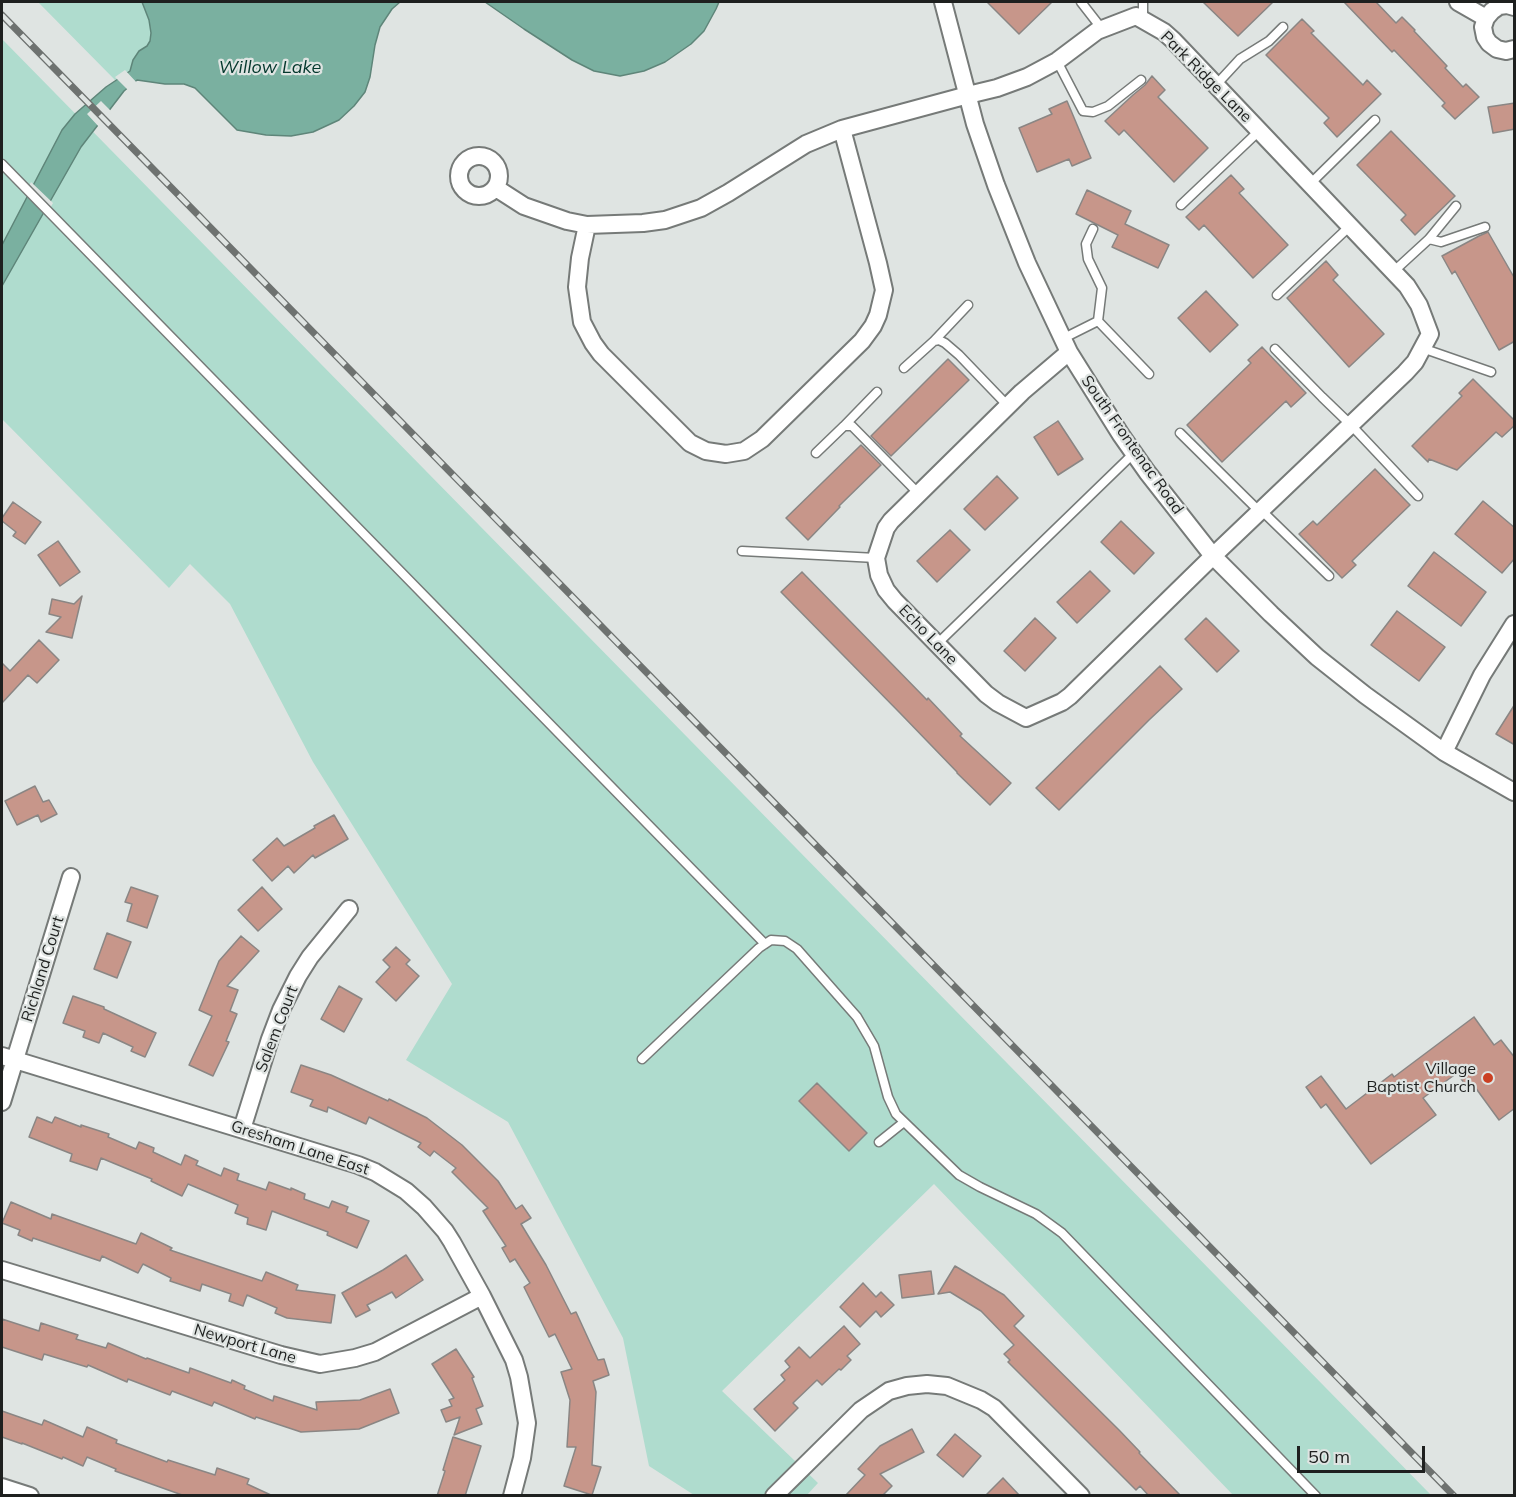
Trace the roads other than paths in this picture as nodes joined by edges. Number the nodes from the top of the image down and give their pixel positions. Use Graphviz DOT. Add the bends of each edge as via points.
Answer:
graph roads {
  1 [pos="943,2"];
  2 [pos="1081,2"];
  3 [pos="1143,2"];
  4 [pos="1458,2"];
  5 [pos="1515,7"];
  6 [pos="1486,18"];
  7 [pos="1143,20"];
  8 [pos="1283,27"];
  9 [pos="1102,29"];
  10 [pos="1515,50"];
  11 [pos="1057,61"];
  12 [pos="1141,80"];
  13 [pos="1216,85"];
  14 [pos="968,94"];
  15 [pos="1375,120"];
  16 [pos="842,129"];
  17 [pos="1259,131"];
  18 [pos="2,164"];
  19 [pos="1310,184"];
  20 [pos="496,188"];
  21 [pos="1181,205"];
  22 [pos="1456,206"];
  23 [pos="588,225"];
  24 [pos="1350,226"];
  25 [pos="1485,227"];
  26 [pos="1093,229"];
  27 [pos="1429,239"];
  28 [pos="1394,272"];
  29 [pos="1277,295"];
  30 [pos="968,305"];
  31 [pos="1098,321"];
  32 [pos="934,341"];
  33 [pos="1065,345"];
  34 [pos="1422,348"];
  35 [pos="1275,349"];
  36 [pos="904,368"];
  37 [pos="1491,372"];
  38 [pos="1149,374"];
  39 [pos="877,392"];
  40 [pos="1008,406"];
  41 [pos="1351,424"];
  42 [pos="844,426"];
  43 [pos="1180,433"];
  44 [pos="816,453"];
  45 [pos="1134,453"];
  46 [pos="919,494"];
  47 [pos="1418,496"];
  48 [pos="1261,511"];
  49 [pos="742,551"];
  50 [pos="1213,556"];
  51 [pos="876,558"];
  52 [pos="1329,576"];
  53 [pos="1515,624"];
  54 [pos="937,644"];
  55 [pos="1444,752"];
  56 [pos="1515,792"];
  57 [pos="71,877"];
  58 [pos="349,909"];
  59 [pos="765,944"];
  60 [pos="8,1058"];
  61 [pos="642,1059"];
  62 [pos="2,1102"];
  63 [pos="904,1122"];
  64 [pos="242,1129"];
  65 [pos="879,1142"];
  66 [pos="2,1270"];
  67 [pos="482,1296"];
  68 [pos="2,1487"];
  69 [pos="30,1496"];
  70 [pos="512,1496"];
  71 [pos="774,1496"];
  72 [pos="1081,1496"];
  73 [pos="1316,1496"];
  1 -- 14 [label="street, South Frontenac Road"];
  2 -- 9 [label="lane"];
  3 -- 7 [label="lane"];
  4 -- 6 [label="street"];
  5 -- 6 [label="street" via="1499,6"];
  6 -- 10 [label="street" via="1483,27 1489,43 1497,50"];
  7 -- 9 [label="street, Park Ridge Lane" via="1136,16"];
  7 -- 13 [label="street, Park Ridge Lane" via="1169,36"];
  8 -- 13 [label="lane" via="1240,59"];
  9 -- 11 [label="street, Park Ridge Lane"];
  11 -- 12 [label="lane" via="1083,111 1108,106"];
  11 -- 14 [label="street, Park Ridge Lane" via="1027,77"];
  13 -- 17 [label="street, Park Ridge Lane"];
  14 -- 16 [label="street, Park Ridge Lane"];
  14 -- 33 [label="street, South Frontenac Road" via="1011,227"];
  15 -- 19 [label="lane"];
  16 -- 23 [label="street, Park Ridge Lane" via="806,144 701,208 665,220"];
  16 -- 23 [label="street" via="884,290 878,315 862,341 762,439 744,451 706,452 690,442 593,343 582,322 578,287"];
  17 -- 19 [label="street, Park Ridge Lane"];
  17 -- 21 [label="lane"];
  18 -- 59 [label="lane"];
  19 -- 24 [label="street, Park Ridge Lane"];
  20 -- 23 [label="street, Park Ridge Lane" via="524,206"];
  22 -- 27 [label="lane"];
  24 -- 28 [label="street, Park Ridge Lane"];
  24 -- 29 [label="lane"];
  25 -- 27 [label="lane" via="1441,242"];
  26 -- 31 [label="lane" via="1086,244 1088,259 1102,288"];
  27 -- 28 [label="lane"];
  28 -- 34 [label="street, Park Ridge Lane" via="1419,305 1430,334"];
  30 -- 32 [label="lane"];
  31 -- 33 [label="lane"];
  31 -- 38 [label="lane"];
  32 -- 36 [label="lane"];
  32 -- 40 [label="lane" via="945,343"];
  33 -- 40 [label="street"];
  33 -- 45 [label="street, South Frontenac Road"];
  34 -- 37 [label="lane"];
  34 -- 41 [label="street, Park Ridge Lane" via="1406,373"];
  35 -- 41 [label="lane"];
  39 -- 42 [label="lane"];
  40 -- 46 [label="street"];
  41 -- 47 [label="lane"];
  41 -- 48 [label="street, Park Ridge Lane"];
  42 -- 44 [label="lane"];
  42 -- 46 [label="lane" via="857,430"];
  43 -- 48 [label="lane"];
  45 -- 50 [label="street, South Frontenac Road"];
  45 -- 54 [label="lane"];
  46 -- 51 [label="street" via="886,528"];
  48 -- 50 [label="street, Park Ridge Lane"];
  48 -- 52 [label="lane"];
  49 -- 51 [label="lane"];
  50 -- 54 [label="street, Echo Lane" via="1070,696 1026,718 986,694"];
  50 -- 55 [label="street, South Frontenac Road" via="1317,657"];
  51 -- 54 [label="street, Echo Lane" via="886,590"];
  53 -- 55 [label="street" via="1482,675"];
  55 -- 56 [label="street, South Frontenac Road"];
  57 -- 60 [label="street, Richland Court"];
  58 -- 64 [label="street, Salem Court" via="310,957 281,1010"];
  59 -- 61 [label="lane"];
  59 -- 63 [label="lane" via="771,940 785,941 797,949 857,1017 874,1046 892,1106"];
  60 -- 62 [label="street, Richland Court"];
  60 -- 64 [label="street, Gresham Lane East"];
  63 -- 65 [label="lane"];
  63 -- 73 [label="lane" via="959,1175 1036,1214 1062,1233"];
  64 -- 67 [label="street, Gresham Lane East" via="358,1165 406,1191 445,1231"];
  66 -- 67 [label="street, Newport Lane" via="320,1364 375,1352"];
  67 -- 70 [label="street, Gresham Lane East" via="514,1360 527,1423"];
  68 -- 69 [label="street"];
  71 -- 72 [label="street" via="861,1410 889,1392 927,1383 947,1386 994,1408"];
}
